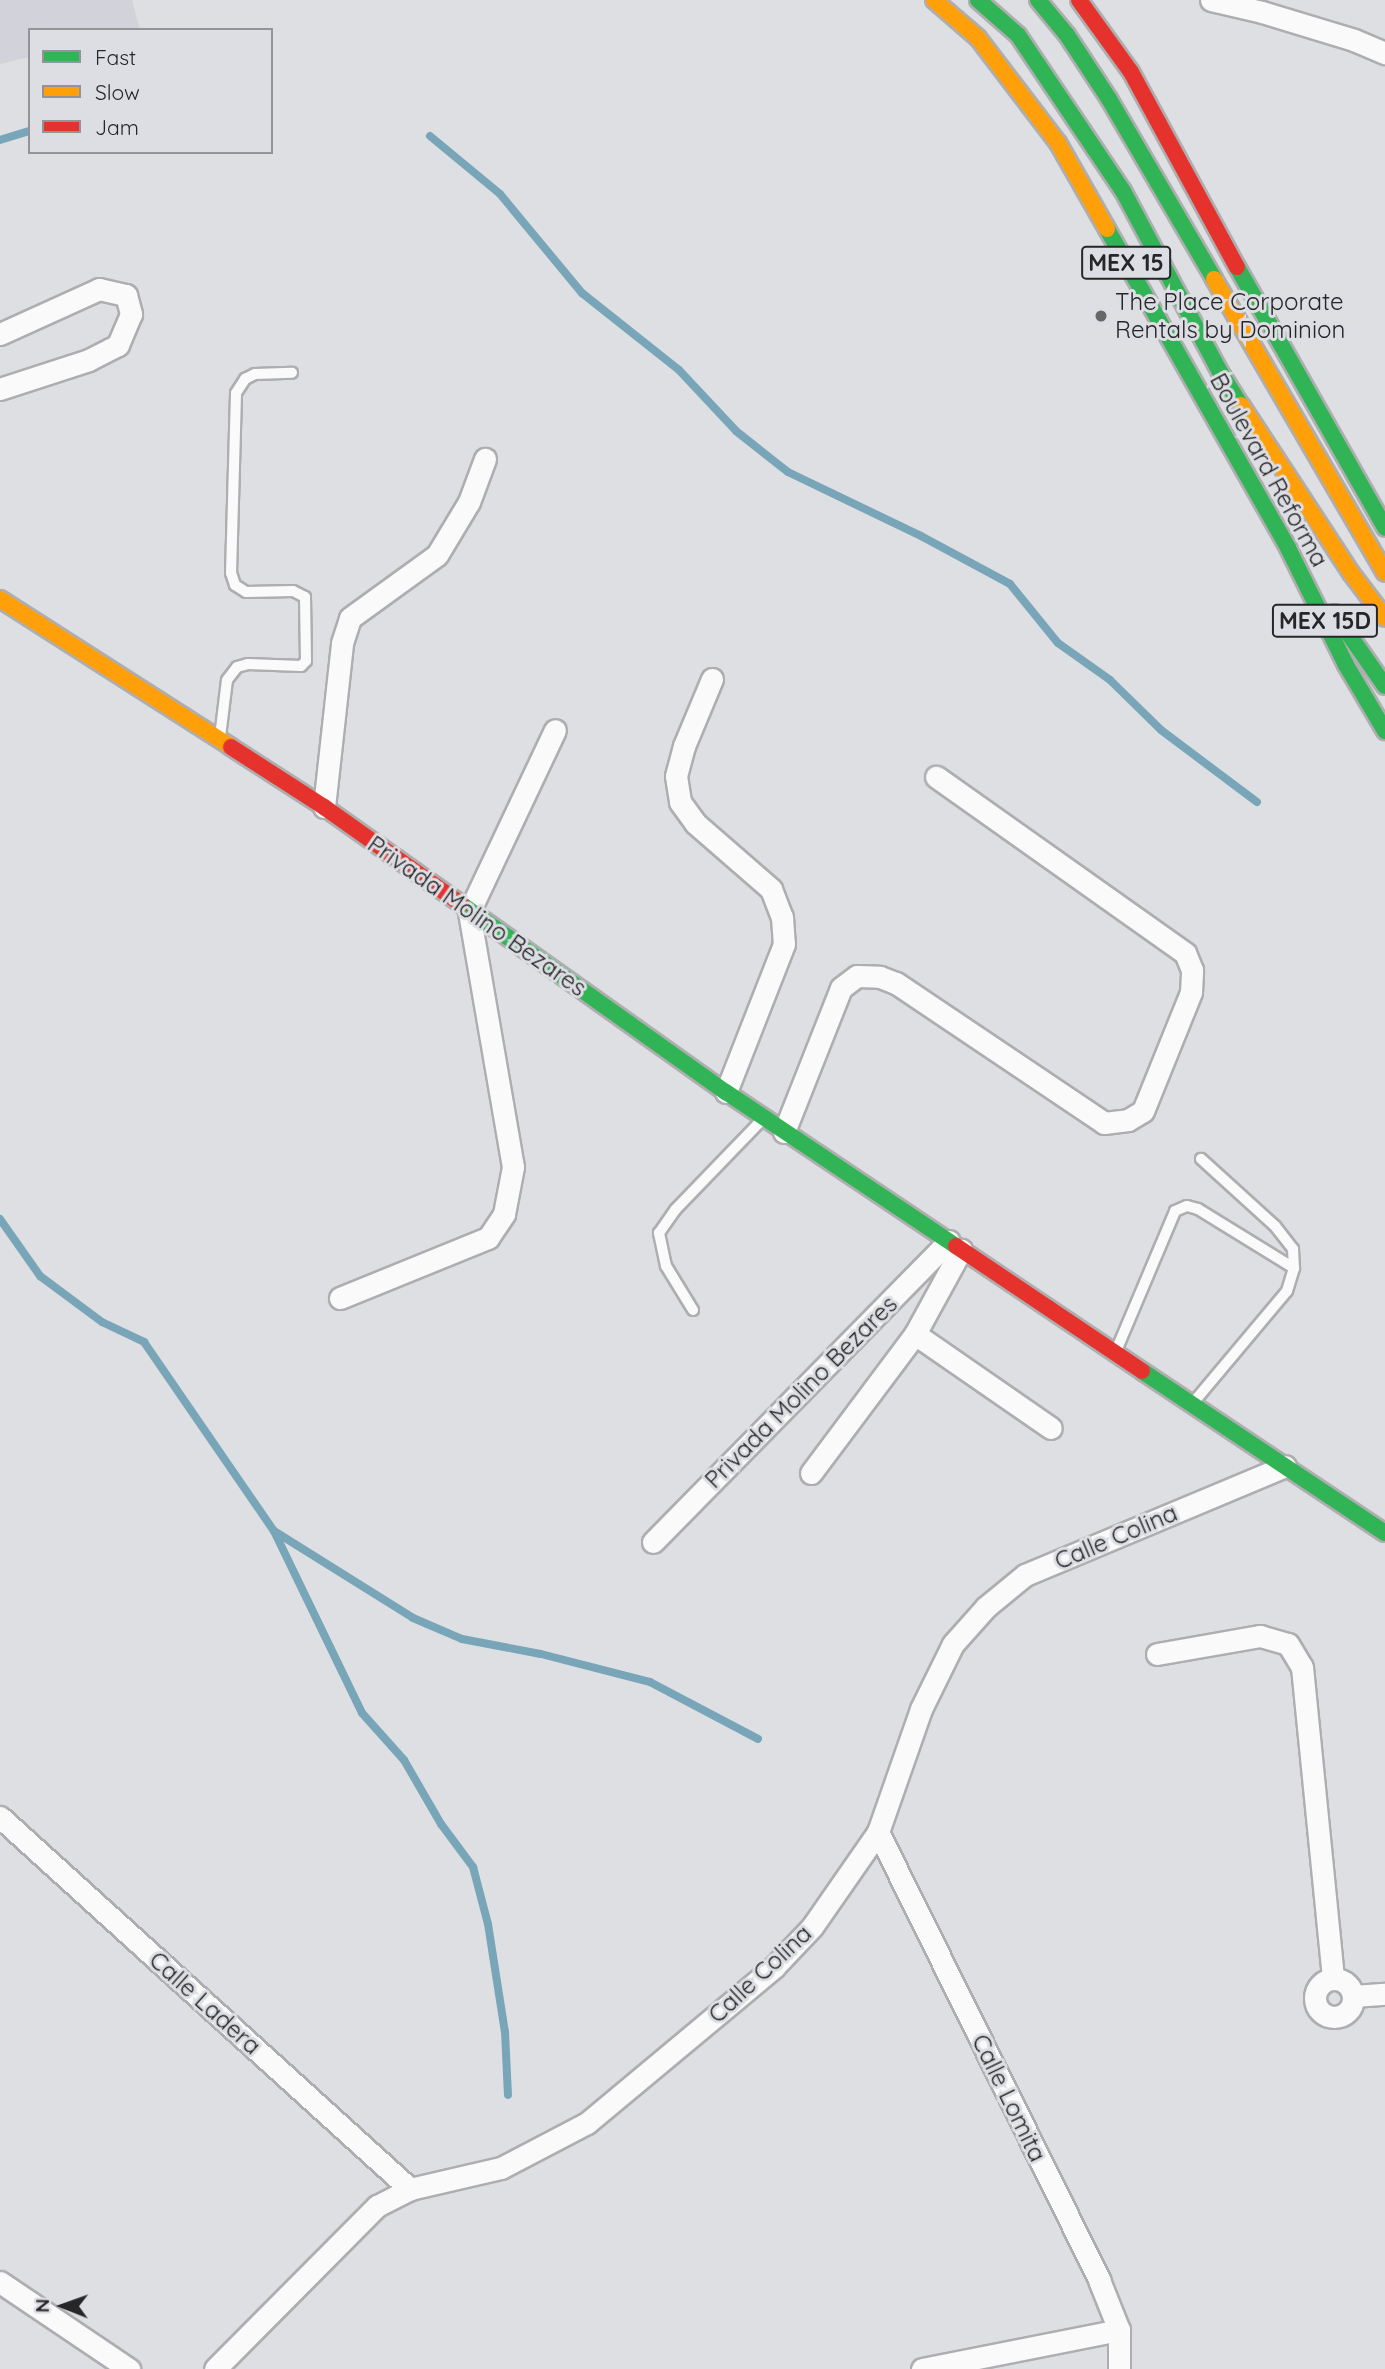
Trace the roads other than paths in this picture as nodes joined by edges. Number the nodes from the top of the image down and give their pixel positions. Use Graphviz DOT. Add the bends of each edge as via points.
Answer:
graph roads {
  1 [pos="934,0"];
  2 [pos="978,0"];
  3 [pos="1038,0"];
  4 [pos="1079,0"];
  5 [pos="1211,0"];
  6 [pos="1385,54"];
  7 [pos="0,334"];
  8 [pos="292,373"];
  9 [pos="0,389"];
  10 [pos="485,459"];
  11 [pos="1385,528"];
  12 [pos="1289,548"];
  13 [pos="1385,573"];
  14 [pos="0,599"];
  15 [pos="1385,618"];
  16 [pos="712,678"];
  17 [pos="1385,686"];
  18 [pos="555,730"];
  19 [pos="1385,731"];
  20 [pos="219,740"];
  21 [pos="936,777"];
  22 [pos="324,807"];
  23 [pos="470,912"];
  24 [pos="726,1092"];
  25 [pos="764,1118"];
  26 [pos="785,1132"];
  27 [pos="1200,1159"];
  28 [pos="955,1246"];
  29 [pos="1294,1268"];
  30 [pos="340,1298"];
  31 [pos="693,1310"];
  32 [pos="915,1334"];
  33 [pos="1115,1353"];
  34 [pos="1191,1405"];
  35 [pos="1051,1428"];
  36 [pos="1285,1466"];
  37 [pos="811,1473"];
  38 [pos="1385,1532"];
  39 [pos="653,1542"];
  40 [pos="1157,1654"];
  41 [pos="0,1817"];
  42 [pos="878,1832"];
  43 [pos="1333,1978"];
  44 [pos="1385,1994"];
  45 [pos="1353,1996"];
  46 [pos="410,2189"];
  47 [pos="0,2282"];
  48 [pos="1119,2330"];
  49 [pos="129,2369"];
  50 [pos="215,2369"];
  51 [pos="922,2369"];
  52 [pos="1119,2369"];
  1 -- 12 [label="main road, Boulevard Reforma / MEX 15" via="978,38 1058,143"];
  2 -- 15 [label="main road" via="1018,35 1123,191 1220,372"];
  3 -- 13 [label="main road" via="1109,99"];
  4 -- 11 [label="main road" via="1131,72"];
  5 -- 6 [label="street" via="1354,40"];
  7 -- 9 [label="street" via="99,289 126,295 131,314 118,345 89,360"];
  8 -- 20 [label="lane" via="255,374 244,379 236,393 231,573 235,585 246,592 293,591 305,597 306,661 302,666 237,667 227,680"];
  10 -- 22 [label="street" via="469,502 437,555 350,618 342,643"];
  12 -- 17 [label="main road, MEX 15"];
  12 -- 19 [label="main road, Boulevard Reforma / MEX 15D"];
  14 -- 20 [label="main road, Privada Molino Bezares"];
  16 -- 24 [label="street" via="676,776 680,802 695,823 771,889 782,917 784,944"];
  18 -- 23 [label="street"];
  20 -- 22 [label="main road, Privada Molino Bezares"];
  21 -- 26 [label="street" via="1185,953 1192,970 1191,992 1143,1111 1128,1120 1104,1122 896,983 857,976 841,988"];
  22 -- 23 [label="main road, Privada Molino Bezares"];
  23 -- 24 [label="main road, Privada Molino Bezares"];
  23 -- 30 [label="street" via="513,1167 504,1214 488,1238"];
  24 -- 25 [label="main road, Privada Molino Bezares"];
  25 -- 26 [label="main road, Privada Molino Bezares"];
  25 -- 31 [label="lane" via="674,1210 659,1233 666,1266"];
  26 -- 28 [label="main road, Privada Molino Bezares"];
  27 -- 29 [label="lane" via="1275,1226 1293,1249"];
  28 -- 32 [label="street"];
  28 -- 33 [label="main road, Privada Molino Bezares"];
  28 -- 39 [label="street, Privada Molino Bezares"];
  29 -- 33 [label="lane" via="1187,1206 1175,1212"];
  29 -- 34 [label="lane" via="1287,1291"];
  32 -- 35 [label="street"];
  32 -- 37 [label="street"];
  33 -- 34 [label="main road, Privada Molino Bezares"];
  34 -- 36 [label="main road, Privada Molino Bezares"];
  36 -- 38 [label="main road, Privada Molino Bezares"];
  36 -- 42 [label="street, Calle Colina" via="1025,1575 986,1607 953,1644 921,1709"];
  40 -- 43 [label="street" via="1260,1636 1288,1644 1302,1667"];
  41 -- 46 [label="street, Calle Ladera"];
  42 -- 46 [label="street, Calle Colina" via="813,1927 774,1967 587,2123 501,2168"];
  42 -- 48 [label="street, Calle Lomita" via="1099,2280"];
  43 -- 45 [label="street" via="1344,1981"];
  43 -- 45 [label="street" via="1322,1983 1316,1994 1321,2012 1340,2016 1350,2008"];
  44 -- 45 [label="street"];
  46 -- 50 [label="street, Calle Colina" via="377,2206"];
  47 -- 49 [label="street"];
  48 -- 51 [label="street"];
  48 -- 52 [label="street, Calle Lomita"];
}
